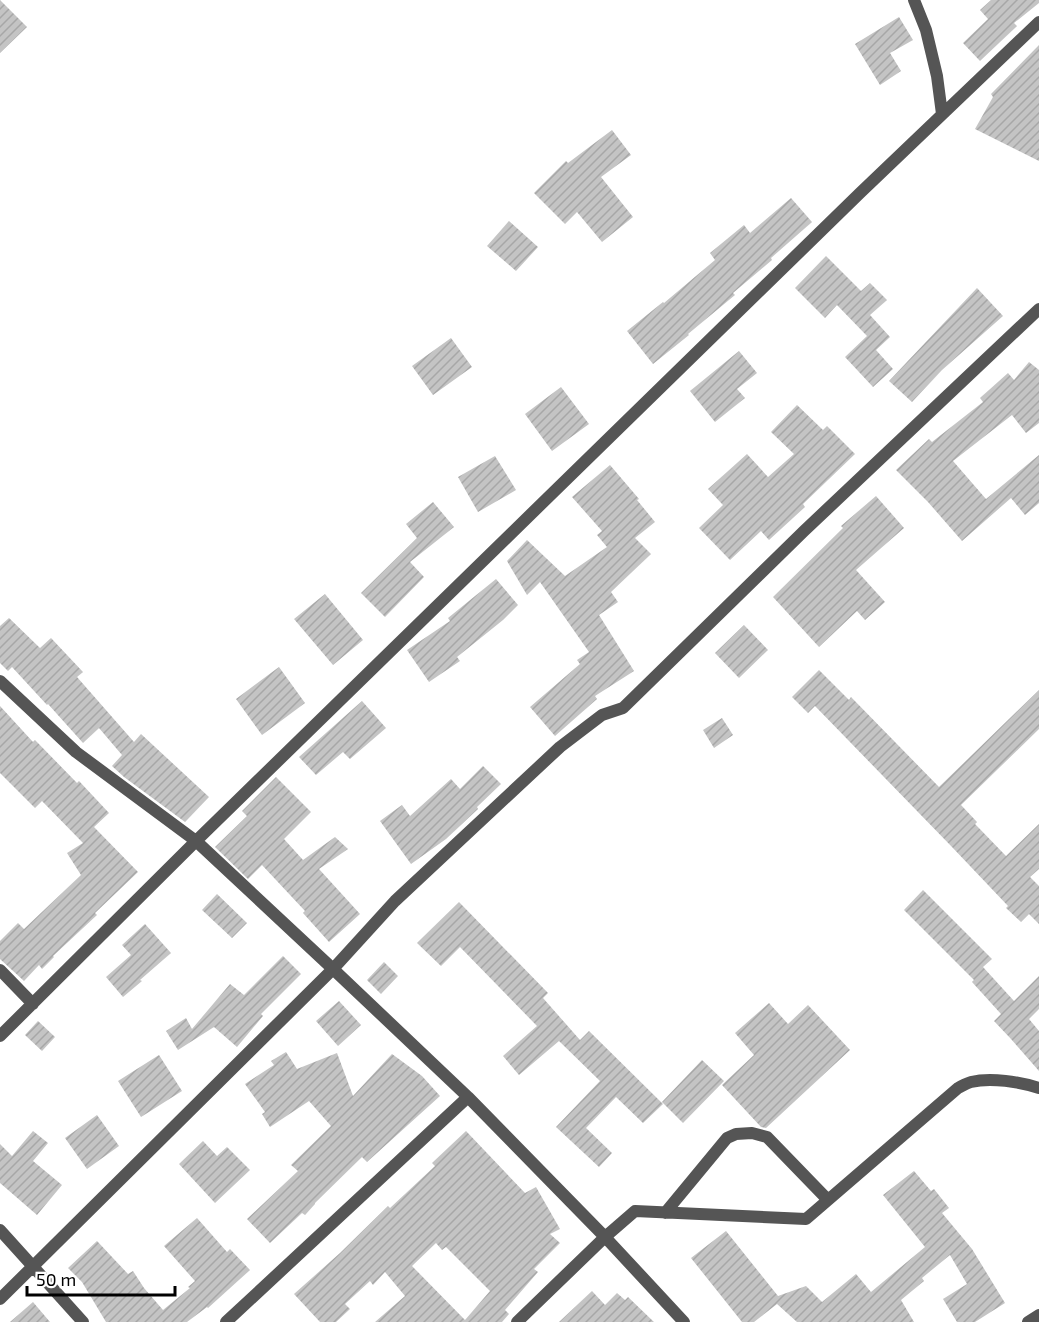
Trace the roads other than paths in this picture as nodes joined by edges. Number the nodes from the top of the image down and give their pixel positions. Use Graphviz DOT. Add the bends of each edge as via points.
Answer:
graph roads {
  1 [pos="914,0"];
  2 [pos="1039,22"];
  3 [pos="942,114"];
  4 [pos="1039,309"];
  5 [pos="0,681"];
  6 [pos="196,841"];
  7 [pos="333,969"];
  8 [pos="0,970"];
  9 [pos="33,1004"];
  10 [pos="0,1036"];
  11 [pos="1039,1088"];
  12 [pos="468,1097"];
  13 [pos="828,1200"];
  14 [pos="665,1213"];
  15 [pos="0,1230"];
  16 [pos="605,1237"];
  17 [pos="33,1267"];
  18 [pos="0,1299"];
  19 [pos="1039,1315"];
  20 [pos="83,1322"];
  21 [pos="226,1322"];
  22 [pos="517,1322"];
  23 [pos="684,1322"];
  24 [pos="1028,1322"];
  1 -- 3 [label="street" via="926,30"];
  2 -- 3 [label="street"];
  3 -- 6 [label="street"];
  4 -- 7 [label="street" via="623,708 602,715 560,747 395,901"];
  5 -- 6 [label="street" via="76,752"];
  6 -- 7 [label="street"];
  6 -- 9 [label="street"];
  7 -- 12 [label="street"];
  7 -- 17 [label="street"];
  8 -- 9 [label="street"];
  9 -- 10 [label="street"];
  11 -- 13 [label="street" via="989,1080 958,1088"];
  12 -- 16 [label="street"];
  12 -- 21 [label="street"];
  13 -- 14 [label="street" via="806,1219"];
  13 -- 14 [label="street" via="767,1137 736,1134 727,1138"];
  14 -- 16 [label="street" via="635,1211"];
  15 -- 17 [label="street"];
  16 -- 22 [label="street"];
  16 -- 23 [label="street"];
  17 -- 18 [label="street"];
  17 -- 20 [label="street"];
  19 -- 24 [label="street"];
}
